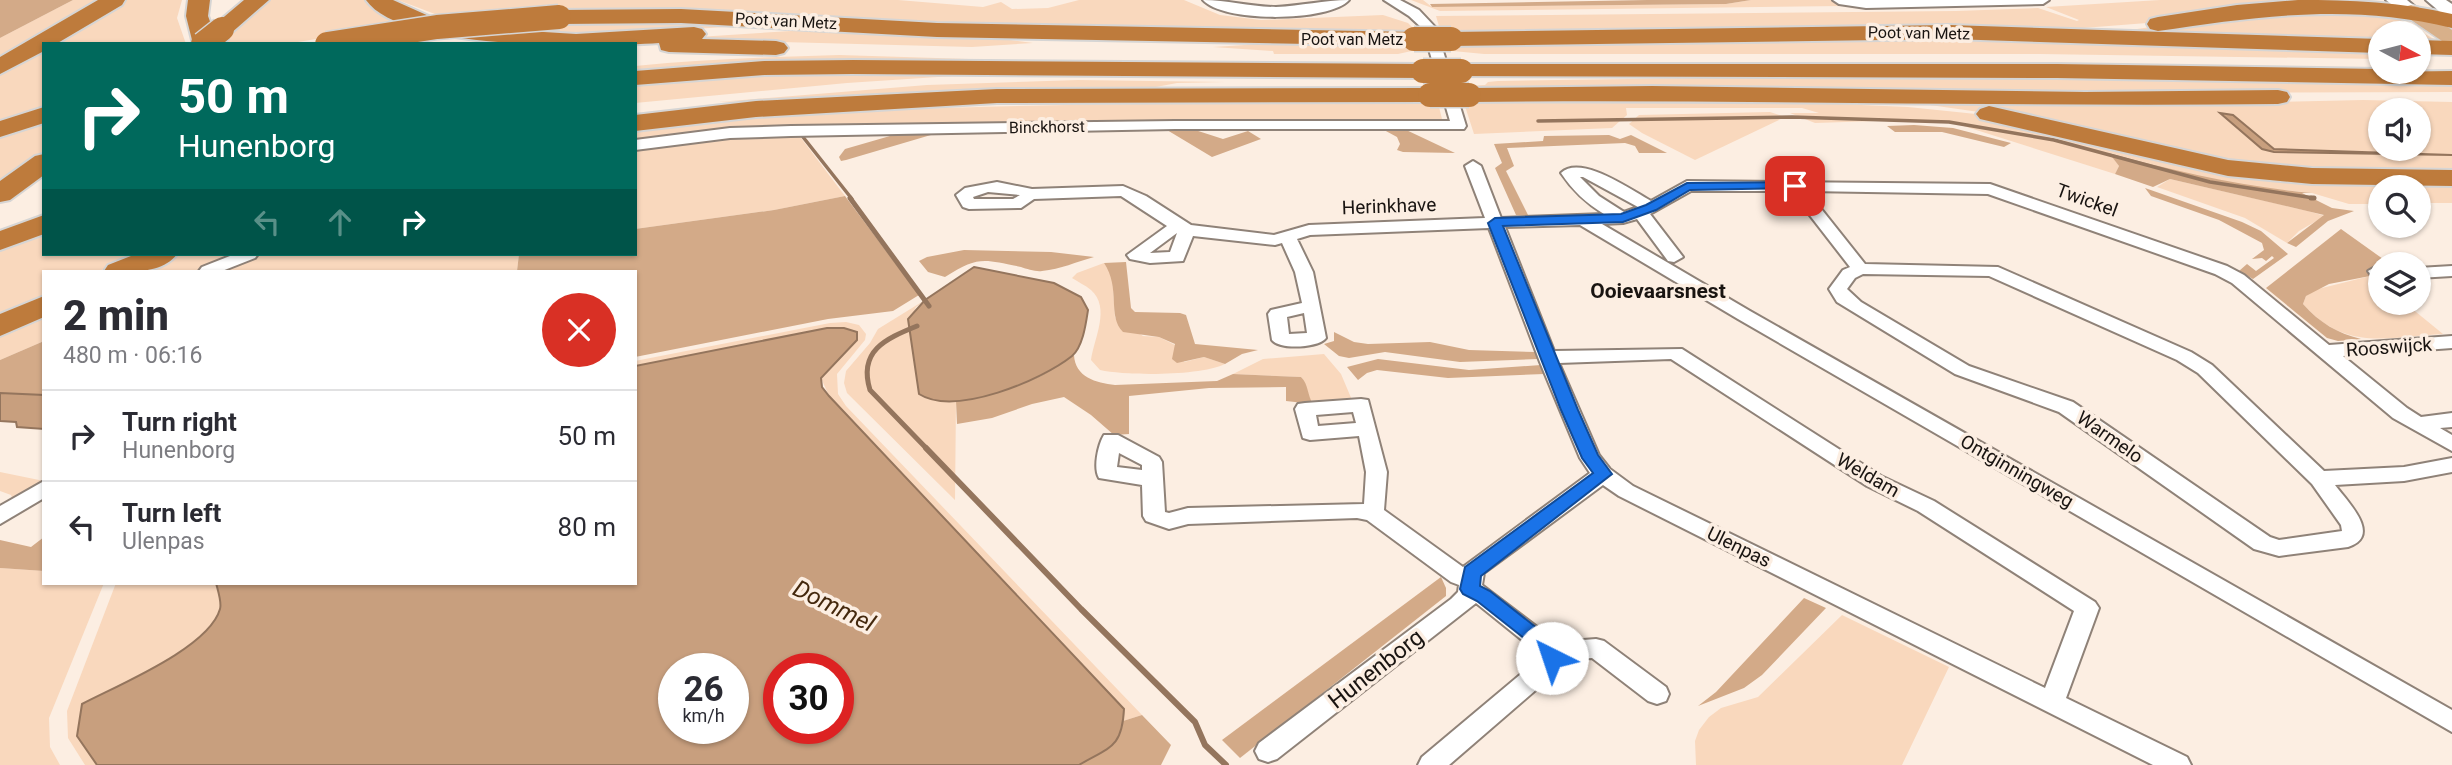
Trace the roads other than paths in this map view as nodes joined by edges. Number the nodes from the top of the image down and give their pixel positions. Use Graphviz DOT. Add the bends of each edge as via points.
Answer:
graph roads {
  1 [pos="114,0"];
  2 [pos="199,0"];
  3 [pos="258,0"];
  4 [pos="377,0"];
  5 [pos="1212,0"];
  6 [pos="1340,0"];
  7 [pos="1390,0"];
  8 [pos="1839,0"];
  9 [pos="2042,0"];
  10 [pos="2016,1"];
  11 [pos="2452,3"];
  12 [pos="2426,10"];
  13 [pos="937,30"];
  14 [pos="1950,32"];
  15 [pos="210,39"];
  16 [pos="575,41"];
  17 [pos="44,42"];
  18 [pos="340,42"];
  19 [pos="587,42"];
  20 [pos="42,43"];
  21 [pos="637,44"];
  22 [pos="2368,46"];
  23 [pos="2443,49"];
  24 [pos="825,52"];
  25 [pos="1439,62"];
  26 [pos="637,63"];
  27 [pos="2368,66"];
  28 [pos="0,68"];
  29 [pos="1177,70"];
  30 [pos="637,78"];
  31 [pos="2452,78"];
  32 [pos="1816,95"];
  33 [pos="2452,98"];
  34 [pos="637,112"];
  35 [pos="42,116"];
  36 [pos="1459,126"];
  37 [pos="0,129"];
  38 [pos="637,145"];
  39 [pos="1473,166"];
  40 [pos="36,168"];
  41 [pos="2452,178"];
  42 [pos="1795,186"];
  43 [pos="0,194"];
  44 [pos="1030,194"];
  45 [pos="42,207"];
  46 [pos="1638,212"];
  47 [pos="1583,219"];
  48 [pos="0,222"];
  49 [pos="1495,223"];
  50 [pos="42,225"];
  51 [pos="1287,237"];
  52 [pos="0,241"];
  53 [pos="157,256"];
  54 [pos="244,256"];
  55 [pos="1674,257"];
  56 [pos="1860,269"];
  57 [pos="122,270"];
  58 [pos="210,270"];
  59 [pos="2452,271"];
  60 [pos="2431,272"];
  61 [pos="42,306"];
  62 [pos="1312,306"];
  63 [pos="0,326"];
  64 [pos="2452,342"];
  65 [pos="2327,351"];
  66 [pos="1547,357"];
  67 [pos="2452,420"];
  68 [pos="2417,424"];
  69 [pos="1367,429"];
  70 [pos="2452,444"];
  71 [pos="2452,466"];
  72 [pos="1603,474"];
  73 [pos="1152,479"];
  74 [pos="2319,479"];
  75 [pos="42,489"];
  76 [pos="1373,513"];
  77 [pos="0,516"];
  78 [pos="1470,584"];
  79 [pos="1551,652"];
  80 [pos="1657,694"];
  81 [pos="2052,703"];
  82 [pos="2452,722"];
  83 [pos="1268,751"];
  84 [pos="1431,765"];
  85 [pos="2178,765"];
  1 -- 17 [label="highway"];
  2 -- 15 [label="highway" via="197,16"];
  3 -- 15 [label="highway"];
  4 -- 16 [label="highway" via="438,25 499,36"];
  5 -- 6 [label="street" via="1281,12"];
  7 -- 25 [label="street" via="1421,18"];
  8 -- 10 [label="street" via="1866,4"];
  9 -- 10 [label="street"];
  11 -- 12 [label="highway"];
  12 -- 14 [label="highway" via="2248,10 2134,28"];
  12 -- 23 [label="main road"];
  13 -- 16 [label="highway" via="763,29"];
  13 -- 18 [label="highway, Poot van Metz, bridge" via="681,16 559,17 436,27"];
  13 -- 25 [label="highway, Poot van Metz"];
  14 -- 22 [label="highway, Poot van Metz"];
  14 -- 25 [label="highway, Poot van Metz"];
  16 -- 19 [label="highway"];
  20 -- 28 [label="highway"];
  21 -- 24 [label="highway"];
  24 -- 25 [label="highway, Poot van Metz"];
  24 -- 26 [label="highway, Poot van Metz"];
  25 -- 27 [label="highway, Poot van Metz" via="1951,59"];
  25 -- 29 [label="highway, Poot van Metz"];
  25 -- 31 [label="highway, Poot van Metz"];
  25 -- 32 [label="highway, Poot van Metz"];
  25 -- 34 [label="highway, Poot van Metz" via="1080,95"];
  25 -- 36 [label="street"];
  29 -- 30 [label="highway, Poot van Metz" via="764,68"];
  29 -- 34 [label="highway" via="877,83 710,98"];
  32 -- 33 [label="highway, Poot van Metz"];
  32 -- 41 [label="highway" via="1976,112 2260,173"];
  35 -- 37 [label="highway"];
  36 -- 38 [label="street, Binckhorst" via="791,131"];
  39 -- 49 [label="street, Ulenpas"];
  40 -- 43 [label="highway"];
  42 -- 46 [label="street, Twickel" via="1687,187"];
  42 -- 56 [label="street"];
  42 -- 65 [label="street, Twickel" via="1975,187 2003,192 2230,275"];
  44 -- 51 [label="street, Herinkhave" via="1123,191 1182,228 1262,240"];
  45 -- 48 [label="highway"];
  46 -- 47 [label="street, Twickel"];
  46 -- 55 [label="street"];
  47 -- 49 [label="street, Twickel"];
  47 -- 82 [label="street, Ontginningweg"];
  49 -- 51 [label="street, Herinkhave" via="1309,230"];
  49 -- 66 [label="street, Ulenpas"];
  50 -- 52 [label="highway"];
  51 -- 62 [label="street" via="1300,261"];
  53 -- 57 [label="highway"];
  54 -- 58 [label="street"];
  56 -- 74 [label="street, Warmelo" via="1992,271 2184,356 2206,369"];
  56 -- 74 [label="street, Warmelo" via="1849,274 1838,289 1849,302 1962,370 2066,407 2262,542 2279,548 2348,539 2352,524"];
  59 -- 60 [label="street"];
  61 -- 63 [label="highway"];
  64 -- 65 [label="street, Rooswijck"];
  65 -- 68 [label="street, Twickel"];
  66 -- 72 [label="street, Ulenpas" via="1590,458"];
  66 -- 81 [label="street, Weldam" via="1675,353 1874,481 1926,506 2087,608"];
  67 -- 68 [label="street"];
  68 -- 70 [label="street, Twickel"];
  69 -- 76 [label="street" via="1377,466 1378,499"];
  71 -- 74 [label="street"];
  72 -- 78 [label="street, Hunenborg" via="1473,569"];
  72 -- 81 [label="street, Ulenpas" via="1626,491"];
  73 -- 76 [label="street" via="1154,516 1169,521 1188,516"];
  75 -- 77 [label="street"];
  76 -- 78 [label="street"];
  78 -- 79 [label="street"];
  78 -- 83 [label="street, Hunenborg" via="1469,595 1459,606"];
  79 -- 80 [label="street" via="1596,648"];
  79 -- 84 [label="street" via="1550,666"];
  81 -- 85 [label="street, Ulenpas"];
}
